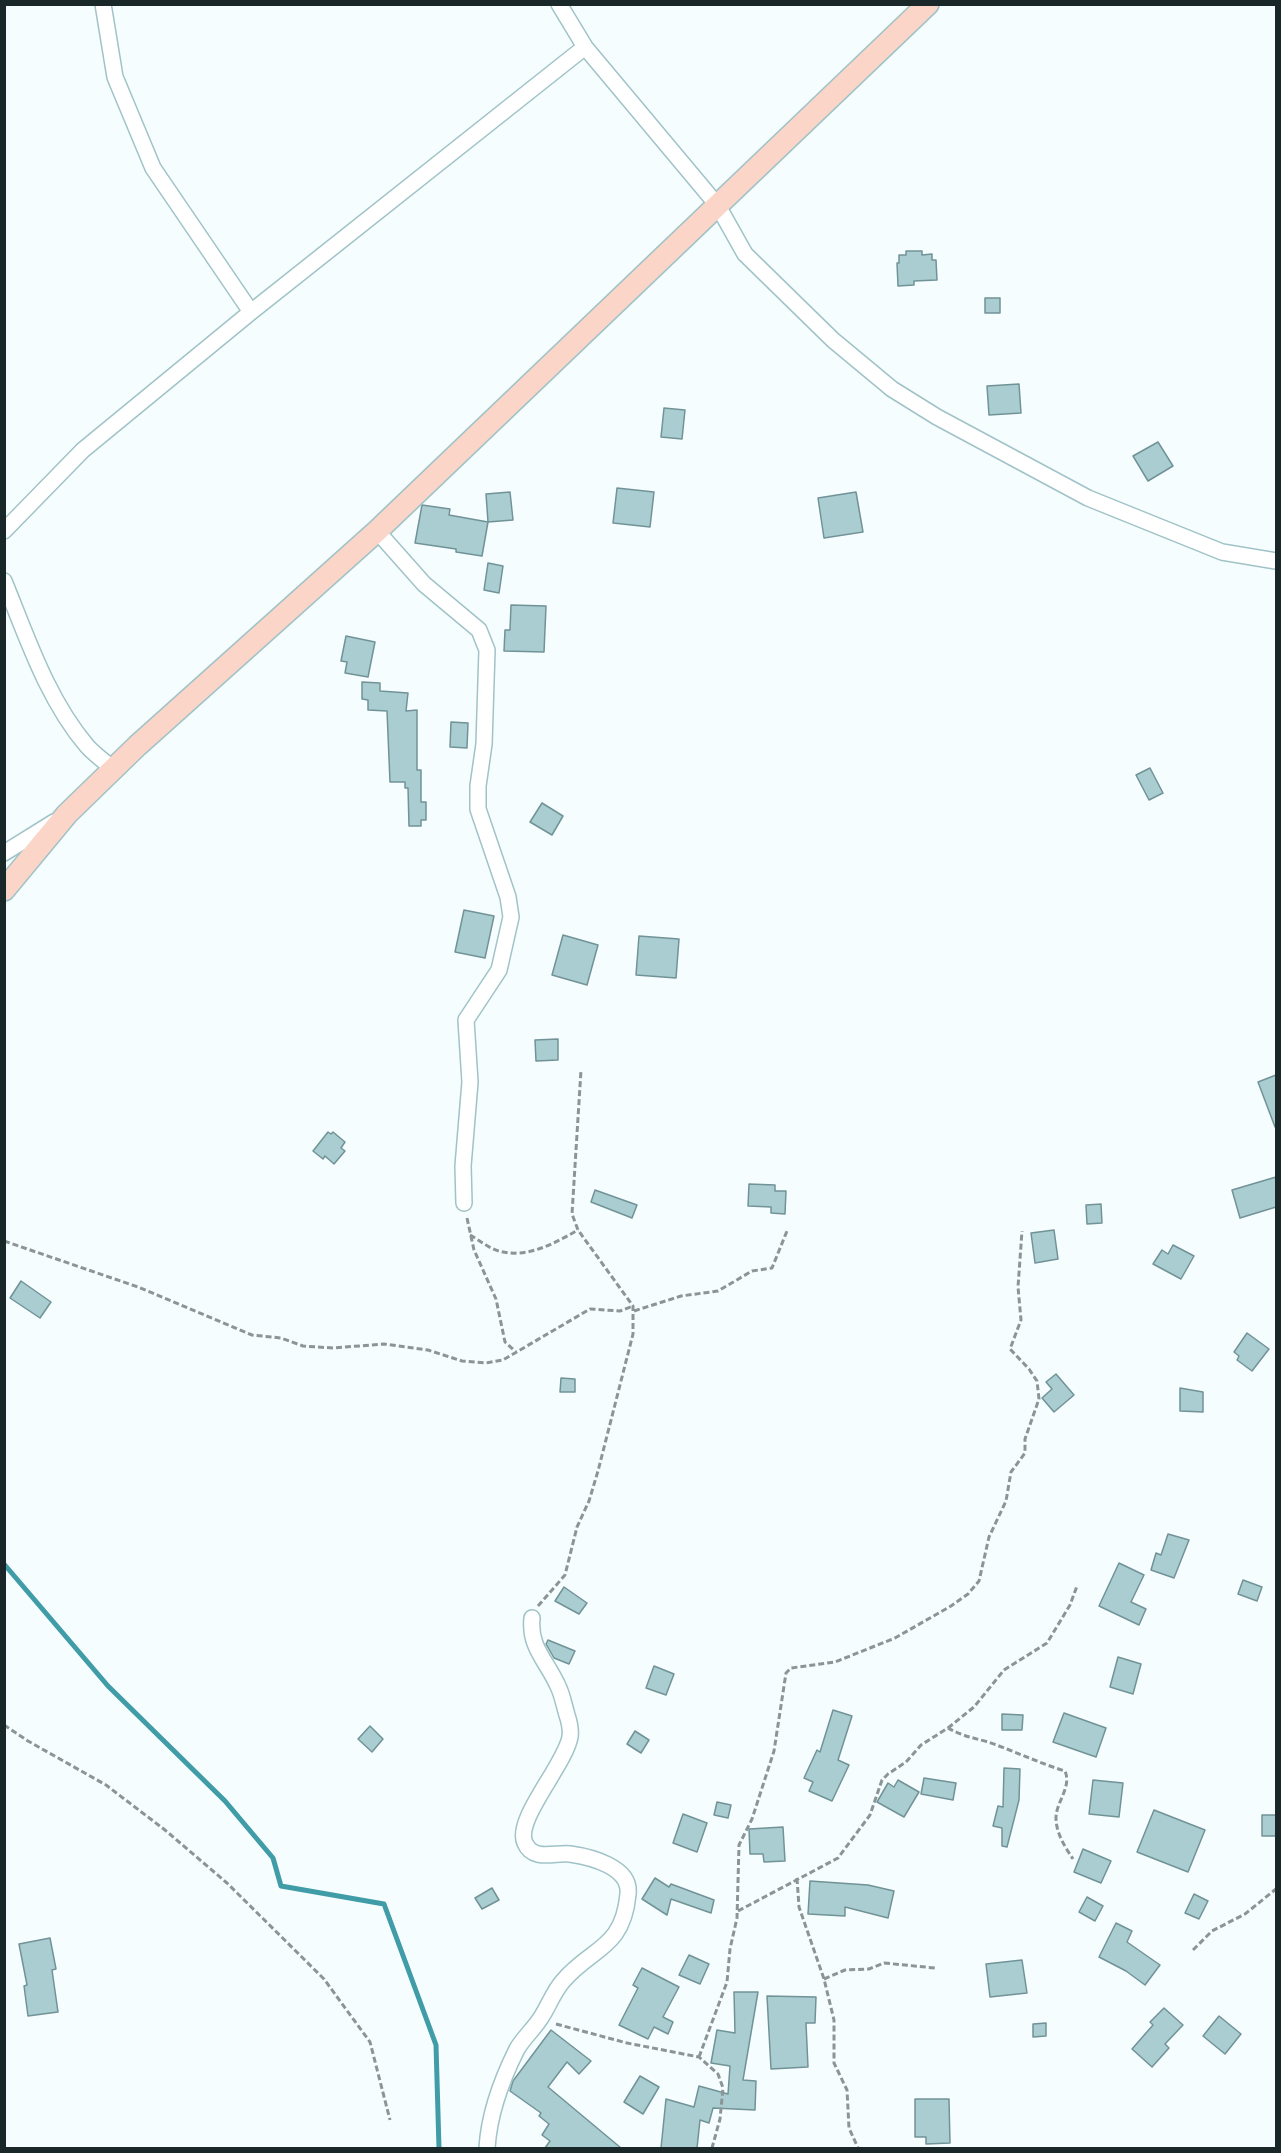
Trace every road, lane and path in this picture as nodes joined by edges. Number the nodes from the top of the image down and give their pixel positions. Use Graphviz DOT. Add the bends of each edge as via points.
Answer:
graph roads {
  1 [pos="103,4"];
  2 [pos="559,4"];
  3 [pos="928,4"];
  4 [pos="585,47"];
  5 [pos="718,206"];
  6 [pos="251,312"];
  7 [pos="4,531"];
  8 [pos="377,531"];
  9 [pos="1276,561"];
  10 [pos="4,581"];
  11 [pos="115,770"];
  12 [pos="67,814"];
  13 [pos="4,854"];
  14 [pos="4,890"];
  15 [pos="581,1070"];
  16 [pos="464,1203"];
  17 [pos="578,1230"];
  18 [pos="788,1231"];
  19 [pos="1022,1231"];
  20 [pos="470,1235"];
  21 [pos="4,1241"];
  22 [pos="633,1306"];
  23 [pos="634,1311"];
  24 [pos="516,1352"];
  25 [pos="1077,1586"];
  26 [pos="532,1618"];
  27 [pos="4,1725"];
  28 [pos="948,1728"];
  29 [pos="1073,1859"];
  30 [pos="797,1878"];
  31 [pos="1276,1889"];
  32 [pos="737,1911"];
  33 [pos="1193,1950"];
  34 [pos="935,1968"];
  35 [pos="824,1979"];
  36 [pos="540,2019"];
  37 [pos="699,2056"];
  38 [pos="390,2120"];
  39 [pos="487,2148"];
  40 [pos="712,2148"];
  41 [pos="858,2148"];
  1 -- 6 [label="street" via="115,77 153,168"];
  2 -- 4 [label="street"];
  3 -- 5 [label="street"];
  4 -- 5 [label="street"];
  4 -- 6 [label="street"];
  5 -- 8 [label="street"];
  5 -- 9 [label="street" via="745,254 833,340 892,389 1088,498 1222,552"];
  6 -- 7 [label="street" via="83,450"];
  8 -- 11 [label="street"];
  8 -- 16 [label="street" via="424,584 479,630 487,650 478,809 511,916 500,970 466,1020 470,1082"];
  10 -- 11 [label="street" via="37,662 72,726 88,747"];
  11 -- 12 [label="street"];
  12 -- 13 [label="street"];
  12 -- 14 [label="street"];
  15 -- 17 [label="path" via="572,1196 572,1214"];
  16 -- 20 [label="path"];
  17 -- 20 [label="path" via="546,1248 521,1251 499,1251"];
  17 -- 22 [label="path"];
  18 -- 23 [label="path" via="772,1268 752,1271 728,1287 707,1294 681,1296"];
  19 -- 32 [label="path" via="1018,1287 1022,1320 1010,1349 1029,1368 1039,1399 1025,1439 1025,1453 1011,1472 1006,1501 989,1537 978,1581 951,1606 895,1638 835,1662 791,1668 786,1673 774,1751 752,1819 739,1845"];
  20 -- 24 [label="path" via="496,1299 505,1342"];
  21 -- 24 [label="path" via="138,1287 252,1335 281,1338 303,1346 384,1344 486,1363 503,1360"];
  22 -- 23 [label="path"];
  22 -- 24 [label="path" via="620,1311 590,1309"];
  23 -- 26 [label="path" via="633,1334 610,1425 565,1575 538,1604"];
  25 -- 28 [label="path" via="1047,1643 1004,1670 974,1707"];
  26 -- 36 [label="street" via="533,1643 557,1684 571,1735 552,1779 532,1809 524,1842 538,1854 585,1857 618,1871 627,1881 628,1891 620,1924 610,1943 562,1982"];
  27 -- 38 [label="path" via="106,1785 165,1830 227,1883 324,1978 370,2042"];
  28 -- 29 [label="path" via="966,1738 988,1742 1065,1771 1068,1778 1056,1821"];
  28 -- 30 [label="path" via="921,1745 882,1780 870,1815 838,1858"];
  30 -- 32 [label="path"];
  30 -- 35 [label="path" via="799,1907"];
  31 -- 33 [label="path" via="1245,1914 1212,1931"];
  32 -- 37 [label="path" via="728,1982"];
  34 -- 35 [label="path" via="884,1963 869,1969 845,1970"];
  35 -- 41 [label="path" via="834,2019 834,2063 847,2090 849,2128"];
  36 -- 37 [label="path" via="627,2043"];
  36 -- 39 [label="street" via="517,2049 489,2121"];
  37 -- 40 [label="path" via="718,2074 723,2088"];
}
